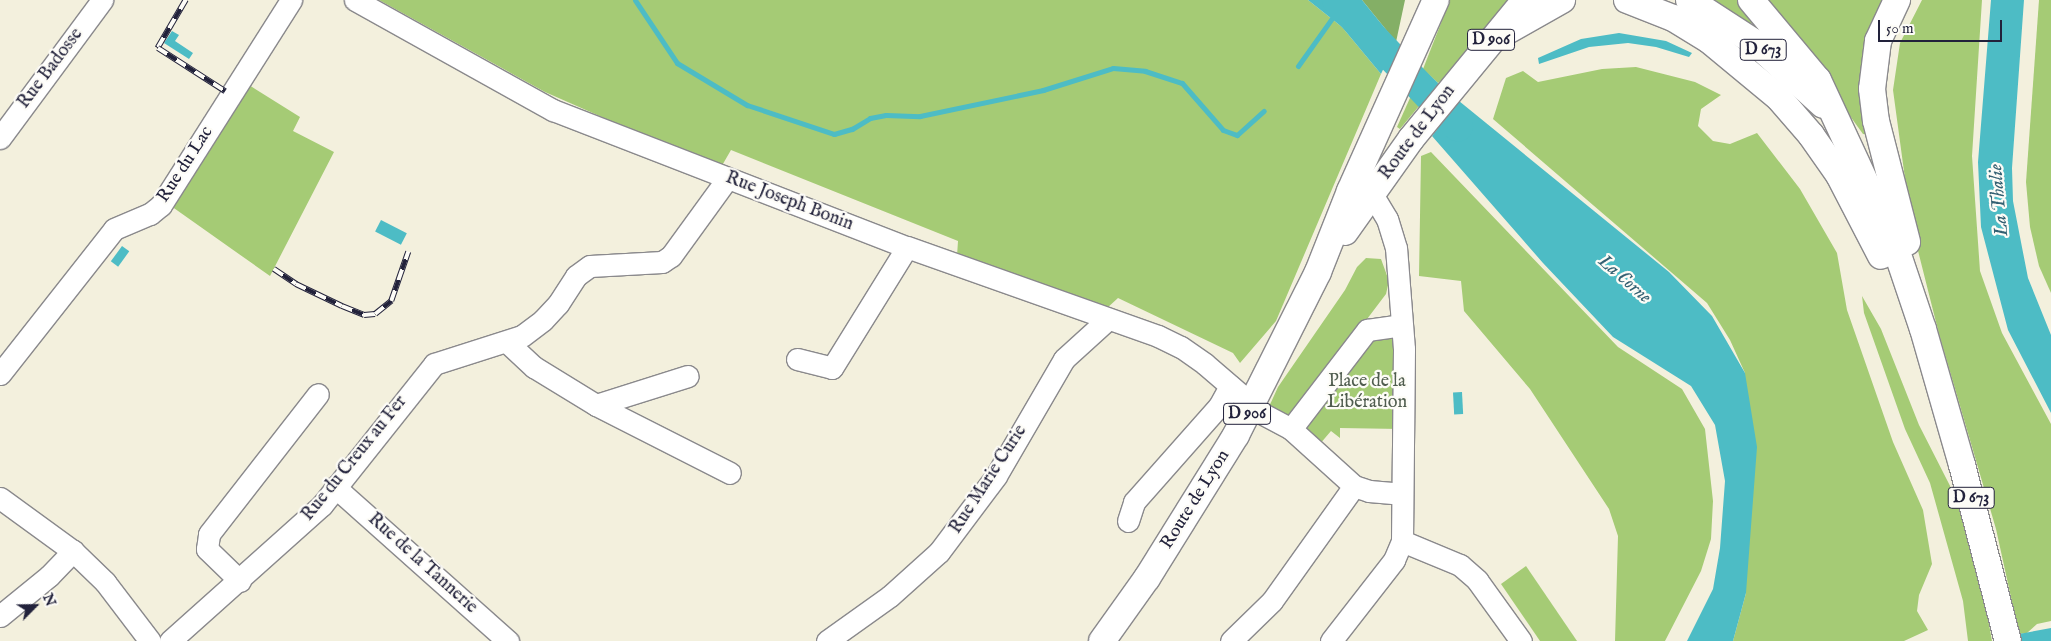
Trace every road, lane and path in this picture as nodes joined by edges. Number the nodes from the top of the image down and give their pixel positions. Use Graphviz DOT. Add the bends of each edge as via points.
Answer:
graph roads {
  1 [pos="102,0"];
  2 [pos="291,0"];
  3 [pos="355,0"];
  4 [pos="1426,0"];
  5 [pos="1436,0"];
  6 [pos="1525,0"];
  7 [pos="1562,0"];
  8 [pos="1627,0"];
  9 [pos="1689,0"];
  10 [pos="1751,0"];
  11 [pos="1897,0"];
  12 [pos="1483,50"];
  13 [pos="1829,110"];
  14 [pos="0,138"];
  15 [pos="727,179"];
  16 [pos="1361,192"];
  17 [pos="907,247"];
  18 [pos="1911,290"];
  19 [pos="1107,320"];
  20 [pos="1401,325"];
  21 [pos="506,342"];
  22 [pos="797,359"];
  23 [pos="0,374"];
  24 [pos="688,376"];
  25 [pos="1941,391"];
  26 [pos="318,394"];
  27 [pos="596,405"];
  28 [pos="1263,414"];
  29 [pos="1291,429"];
  30 [pos="730,473"];
  31 [pos="336,486"];
  32 [pos="1354,486"];
  33 [pos="1402,494"];
  34 [pos="0,498"];
  35 [pos="1128,521"];
  36 [pos="1402,540"];
  37 [pos="73,551"];
  38 [pos="240,581"];
  39 [pos="0,616"];
  40 [pos="150,641"];
  41 [pos="170,641"];
  42 [pos="508,641"];
  43 [pos="827,641"];
  44 [pos="1102,641"];
  45 [pos="1231,641"];
  46 [pos="1331,641"];
  47 [pos="1521,641"];
  48 [pos="2008,641"];
  1 -- 14 [label="street, Rue Badosse"];
  2 -- 23 [label="street, Rue du Lac" via="161,205 150,214 114,229"];
  3 -- 15 [label="street, Rue Joseph Bonin" via="553,110"];
  4 -- 16 [label="main road" via="1358,156"];
  5 -- 16 [label="main road, Route de Lyon / D 906" via="1382,118"];
  6 -- 12 [label="main road, Route de Lyon / D 906"];
  7 -- 12 [label="main road" via="1516,26"];
  8 -- 25 [label="main road" via="1673,18 1709,40 1779,98 1811,135 1865,222"];
  9 -- 13 [label="main road, D 673" via="1754,42 1805,92"];
  10 -- 13 [label="main road, D 673" via="1818,80"];
  11 -- 18 [label="main road" via="1878,41 1872,90 1876,121 1907,241"];
  12 -- 16 [label="main road, Route de Lyon / D 906" via="1411,139"];
  13 -- 18 [label="main road, D 673" via="1866,178"];
  15 -- 17 [label="street, Rue Joseph Bonin"];
  15 -- 21 [label="street, Rue du Creux au Fer" via="672,256 662,262 590,266 576,276 543,320 522,336"];
  16 -- 20 [label="street" via="1387,219 1396,248"];
  16 -- 44 [label="main road, Route de Lyon / D 906" via="1231,443 1152,571"];
  17 -- 19 [label="street, Rue Joseph Bonin"];
  17 -- 22 [label="street" via="832,368"];
  18 -- 25 [label="main road, D 673"];
  19 -- 35 [label="street, Rue Joseph Bonin" via="1182,347 1235,390 1134,502"];
  19 -- 43 [label="street, Rue Marie Curie" via="1064,359 996,476 939,552 890,596"];
  20 -- 29 [label="street" via="1367,330"];
  20 -- 33 [label="street" via="1404,349"];
  21 -- 27 [label="street" via="534,367"];
  21 -- 31 [label="street, Rue du Creux au Fer" via="454,355 434,364"];
  24 -- 27 [label="street"];
  25 -- 48 [label="main road, D 673"];
  26 -- 38 [label="street" via="209,534 207,549"];
  27 -- 30 [label="street"];
  28 -- 29 [label="street"];
  29 -- 32 [label="street"];
  31 -- 38 [label="street, Rue du Creux au Fer" via="300,526"];
  31 -- 42 [label="street, Rue de la Tannerie"];
  32 -- 33 [label="street"];
  32 -- 45 [label="street" via="1272,601"];
  33 -- 36 [label="street"];
  34 -- 37 [label="street"];
  36 -- 46 [label="street" via="1394,560"];
  36 -- 47 [label="street" via="1460,565 1477,580"];
  37 -- 39 [label="street" via="49,576"];
  37 -- 40 [label="street" via="105,582"];
  38 -- 41 [label="street, Rue du Creux au Fer"];
}
